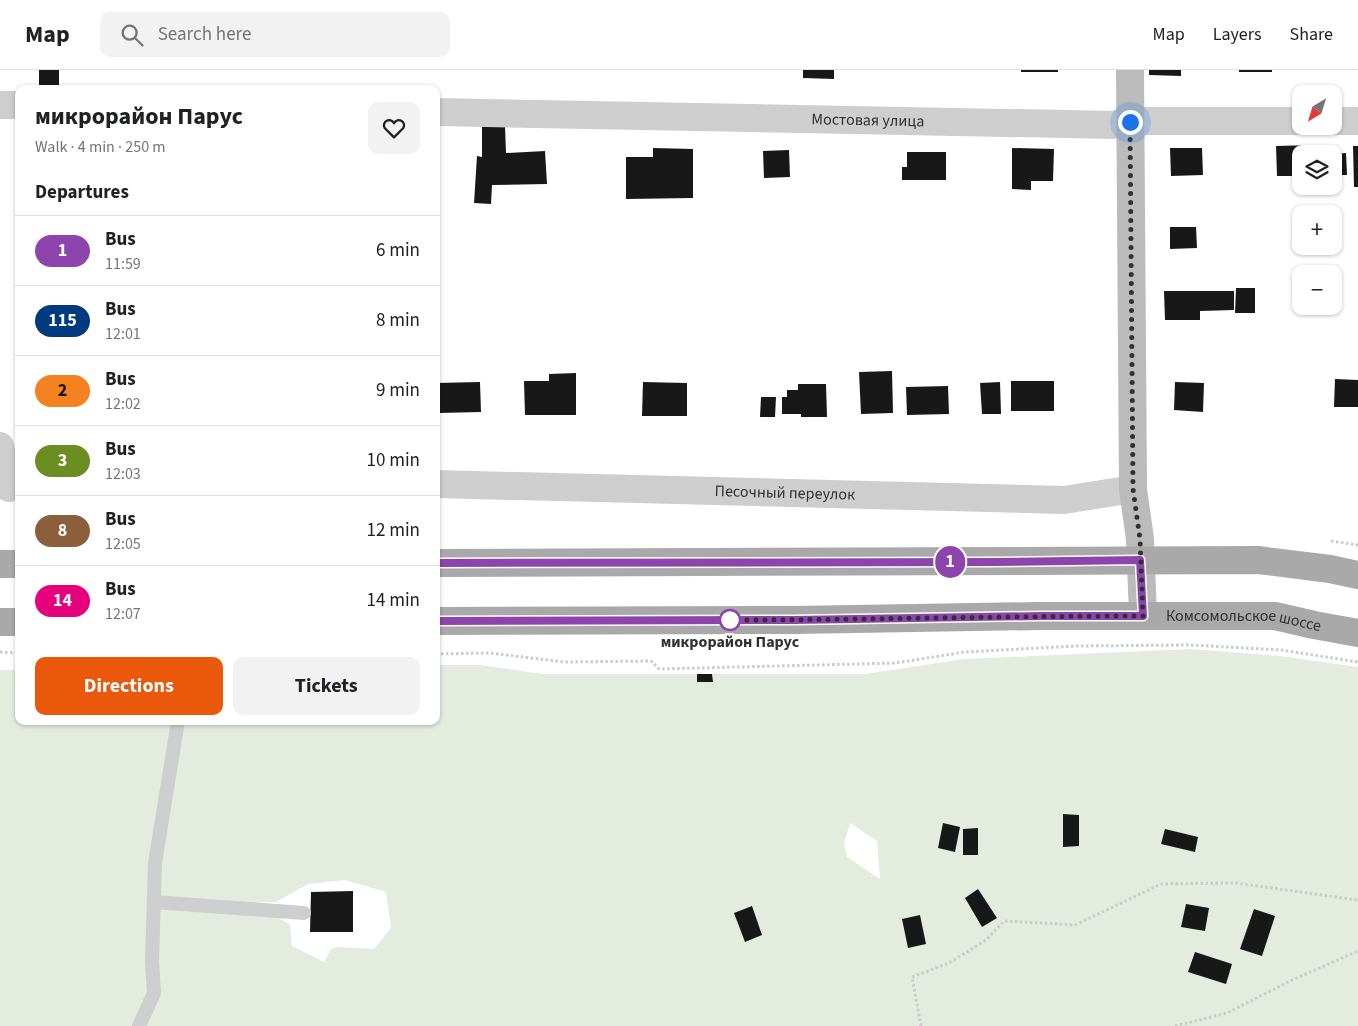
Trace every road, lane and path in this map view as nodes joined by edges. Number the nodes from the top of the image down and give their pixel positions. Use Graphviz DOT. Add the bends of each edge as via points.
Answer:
graph roads {
  1 [pos="1130,70"];
  2 [pos="0,104"];
  3 [pos="15,105"];
  4 [pos="440,112"];
  5 [pos="1292,121"];
  6 [pos="1342,121"];
  7 [pos="1358,121"];
  8 [pos="1130,122"];
  9 [pos="0,446"];
  10 [pos="440,484"];
  11 [pos="9,488"];
  12 [pos="1134,492"];
  13 [pos="1140,547"];
  14 [pos="440,563"];
  15 [pos="0,564"];
  16 [pos="15,564"];
  17 [pos="1358,574"];
  18 [pos="1143,616"];
  19 [pos="440,621"];
  20 [pos="0,622"];
  21 [pos="15,622"];
  22 [pos="1358,633"];
  23 [pos="0,652"];
  24 [pos="15,653"];
  25 [pos="440,654"];
  26 [pos="1358,662"];
  27 [pos="177,725"];
  28 [pos="1358,900"];
  29 [pos="154,902"];
  30 [pos="304,913"];
  31 [pos="1358,951"];
  32 [pos="139,1026"];
  33 [pos="921,1026"];
  34 [pos="1175,1026"];
  1 -- 8 [label="street"];
  2 -- 3 [label="street"];
  4 -- 8 [label="street, Мостовая улица" via="1104,125"];
  5 -- 8 [label="street, Мостовая улица"];
  6 -- 7 [label="street"];
  8 -- 12 [label="street"];
  9 -- 11 [label="street"];
  10 -- 12 [label="street, Песочный переулок" via="1064,500"];
  12 -- 13 [label="street"];
  13 -- 14 [label="main road" via="992,562"];
  13 -- 17 [label="main road"];
  13 -- 18 [label="street"];
  15 -- 16 [label="main road"];
  18 -- 19 [label="main road, Комсомольское шоссе"];
  18 -- 22 [label="main road, Комсомольское шоссе" via="1276,616"];
  20 -- 21 [label="main road"];
  23 -- 24 [label="path"];
  25 -- 26 [label="path" via="490,653 564,662 650,661 659,670 895,663 965,652 1076,646 1191,645 1281,650"];
  27 -- 29 [label="lane" via="155,863"];
  28 -- 33 [label="path" via="1236,883 1160,884 1075,925 1004,921 986,940 949,963 912,977"];
  29 -- 30 [label="lane"];
  29 -- 32 [label="lane" via="154,992"];
  31 -- 34 [label="path" via="1227,1013"];
}
